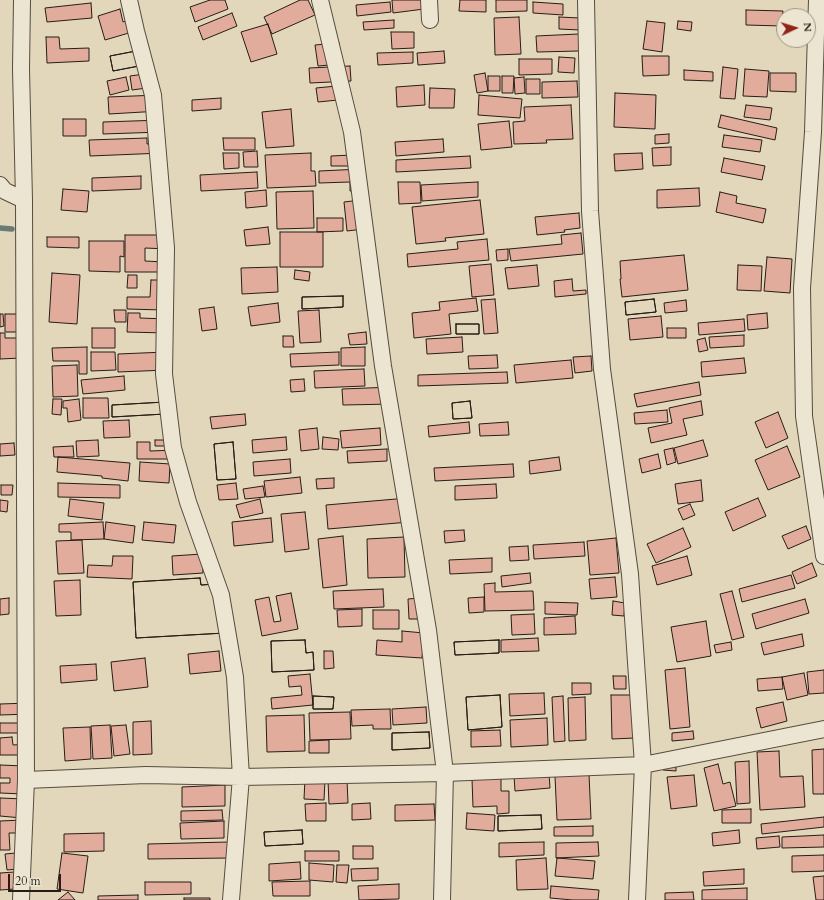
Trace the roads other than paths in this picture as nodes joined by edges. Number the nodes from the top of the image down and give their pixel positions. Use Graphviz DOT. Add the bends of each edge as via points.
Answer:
graph roads {
  1 [pos="22,0"];
  2 [pos="128,0"];
  3 [pos="320,0"];
  4 [pos="429,0"];
  5 [pos="586,0"];
  6 [pos="817,0"];
  7 [pos="430,20"];
  8 [pos="0,186"];
  9 [pos="24,200"];
  10 [pos="824,556"];
  11 [pos="824,729"];
  12 [pos="643,765"];
  13 [pos="445,773"];
  14 [pos="241,777"];
  15 [pos="26,780"];
  16 [pos="21,900"];
  17 [pos="231,900"];
  18 [pos="442,900"];
  19 [pos="637,900"];
  1 -- 9 [label="street"];
  2 -- 14 [label="street" via="153,95 166,248 164,374 173,448 188,502 221,595 235,677"];
  3 -- 13 [label="street" via="352,132 383,366 428,630"];
  4 -- 7 [label="street"];
  5 -- 12 [label="street" via="590,211 602,369 630,574"];
  6 -- 10 [label="street" via="813,132 802,288 804,416"];
  8 -- 9 [label="street" via="4,191"];
  9 -- 15 [label="street"];
  11 -- 12 [label="street"];
  12 -- 13 [label="street"];
  12 -- 19 [label="street"];
  13 -- 14 [label="street"];
  13 -- 18 [label="street"];
  14 -- 15 [label="street" via="146,775"];
  14 -- 17 [label="street"];
  15 -- 16 [label="street"];
}
